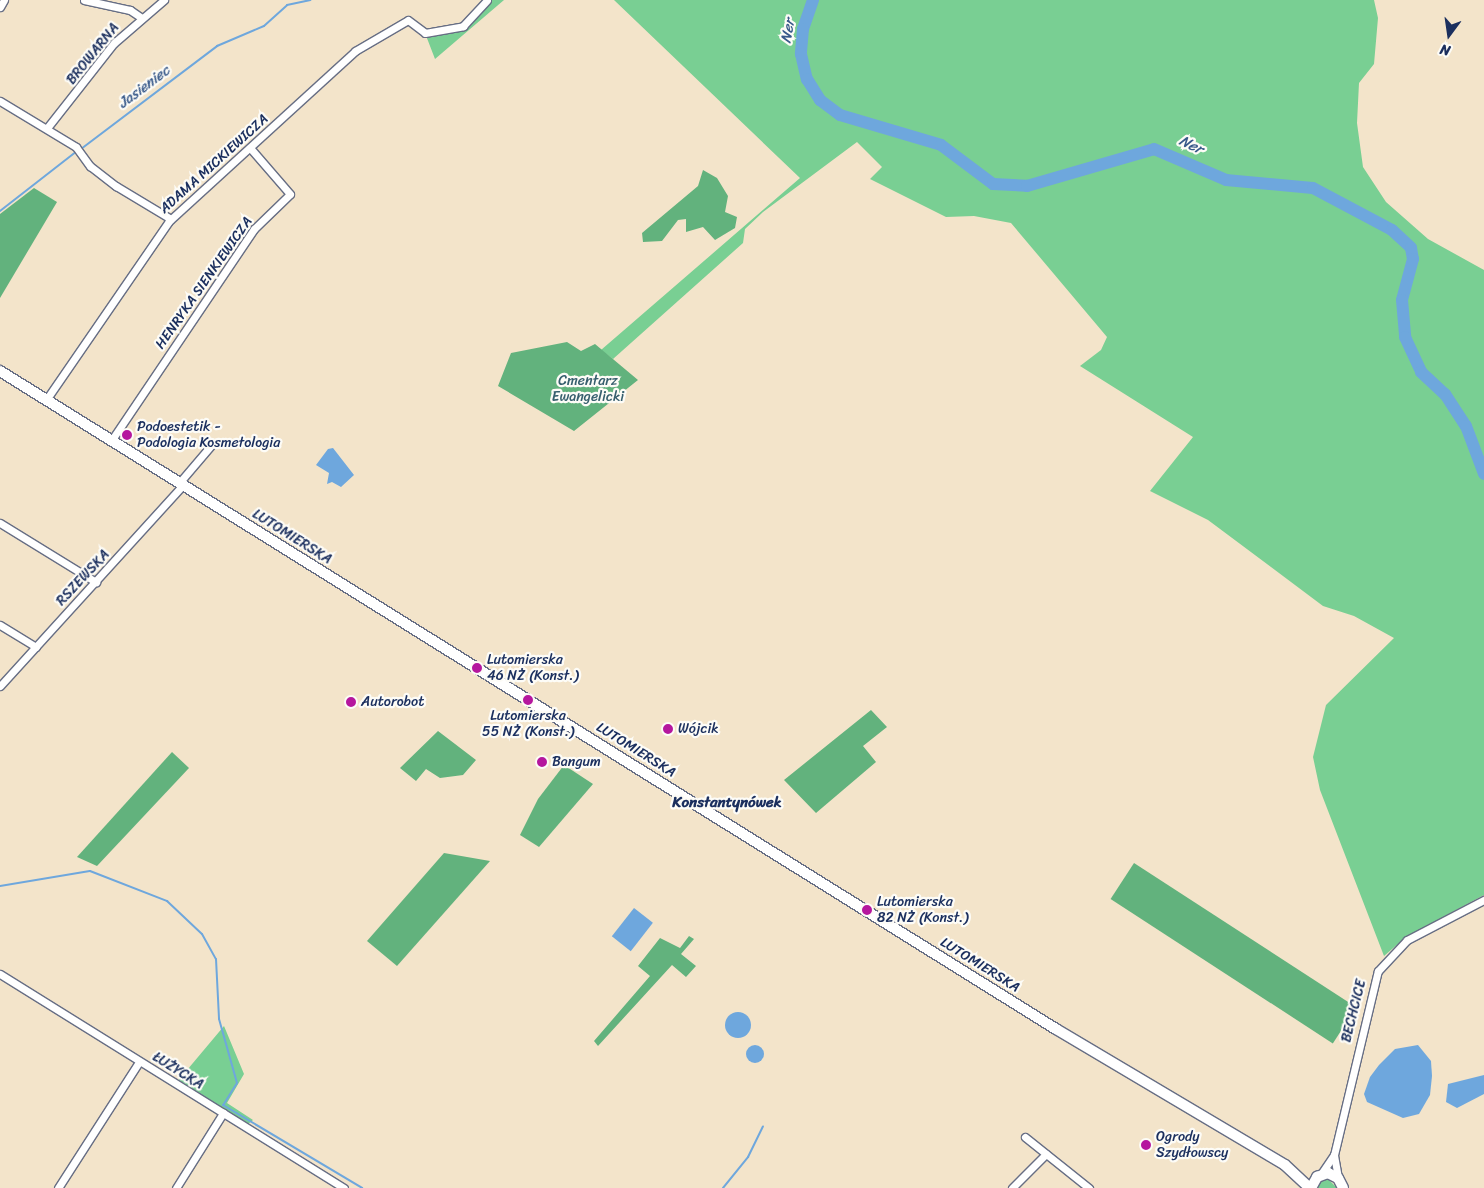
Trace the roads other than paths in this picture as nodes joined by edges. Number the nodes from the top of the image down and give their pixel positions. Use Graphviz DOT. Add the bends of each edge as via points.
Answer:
graph roads {
  1 [pos="4,0"];
  2 [pos="84,0"];
  3 [pos="164,0"];
  4 [pos="487,0"];
  5 [pos="109,3"];
  6 [pos="0,7"];
  7 [pos="142,18"];
  8 [pos="0,101"];
  9 [pos="47,128"];
  10 [pos="251,149"];
  11 [pos="171,219"];
  12 [pos="0,371"];
  13 [pos="46,400"];
  14 [pos="112,440"];
  15 [pos="213,443"];
  16 [pos="181,484"];
  17 [pos="0,523"];
  18 [pos="96,582"];
  19 [pos="0,625"];
  20 [pos="36,647"];
  21 [pos="0,686"];
  22 [pos="1484,900"];
  23 [pos="0,974"];
  24 [pos="140,1062"];
  25 [pos="223,1113"];
  26 [pos="1025,1138"];
  27 [pos="1046,1154"];
  28 [pos="1334,1155"];
  29 [pos="1285,1165"];
  30 [pos="1320,1175"];
  31 [pos="1338,1178"];
  32 [pos="58,1188"];
  33 [pos="176,1188"];
  34 [pos="344,1188"];
  35 [pos="1012,1188"];
  36 [pos="1089,1188"];
  37 [pos="1310,1188"];
  38 [pos="1343,1188"];
  1 -- 6 [label="street"];
  2 -- 5 [label="street"];
  3 -- 7 [label="street, BROWARNA"];
  4 -- 10 [label="street, ADAMA MICKIEWICZA" via="463,26 439,34 420,31 408,20 369,40"];
  5 -- 7 [label="street"];
  7 -- 9 [label="street, BROWARNA" via="114,43"];
  8 -- 9 [label="street"];
  9 -- 11 [label="street" via="76,147 116,186"];
  10 -- 11 [label="street, ADAMA MICKIEWICZA"];
  10 -- 14 [label="street, HENRYKA SIENKIEWICZA" via="290,194 254,229"];
  11 -- 13 [label="street, ADAMA MICKIEWICZA"];
  12 -- 13 [label="main road, LUTOMIERSKA"];
  13 -- 14 [label="main road, LUTOMIERSKA"];
  14 -- 16 [label="main road, LUTOMIERSKA"];
  15 -- 16 [label="street, RSZEWSKA"];
  16 -- 18 [label="street, RSZEWSKA"];
  16 -- 29 [label="main road, LUTOMIERSKA" via="1056,1028"];
  17 -- 18 [label="street"];
  18 -- 20 [label="street, RSZEWSKA"];
  19 -- 20 [label="street"];
  20 -- 21 [label="street, RSZEWSKA"];
  22 -- 28 [label="street, BECHCICE" via="1407,940 1378,971"];
  23 -- 24 [label="street, ŁUŻYCKA"];
  24 -- 25 [label="street, ŁUŻYCKA"];
  24 -- 32 [label="street"];
  25 -- 33 [label="street"];
  25 -- 34 [label="street, ŁUŻYCKA"];
  26 -- 27 [label="street"];
  27 -- 35 [label="street"];
  27 -- 36 [label="street"];
  28 -- 30 [label="street, BECHCICE"];
  28 -- 31 [label="street, BECHCICE"];
  29 -- 30 [label="main road, LUTOMIERSKA"];
  29 -- 37 [label="main road, LUTOMIERSKA"];
  30 -- 31 [label="main road, LUTOMIERSKA"];
  30 -- 37 [label="main road"];
  31 -- 38 [label="main road"];
}
